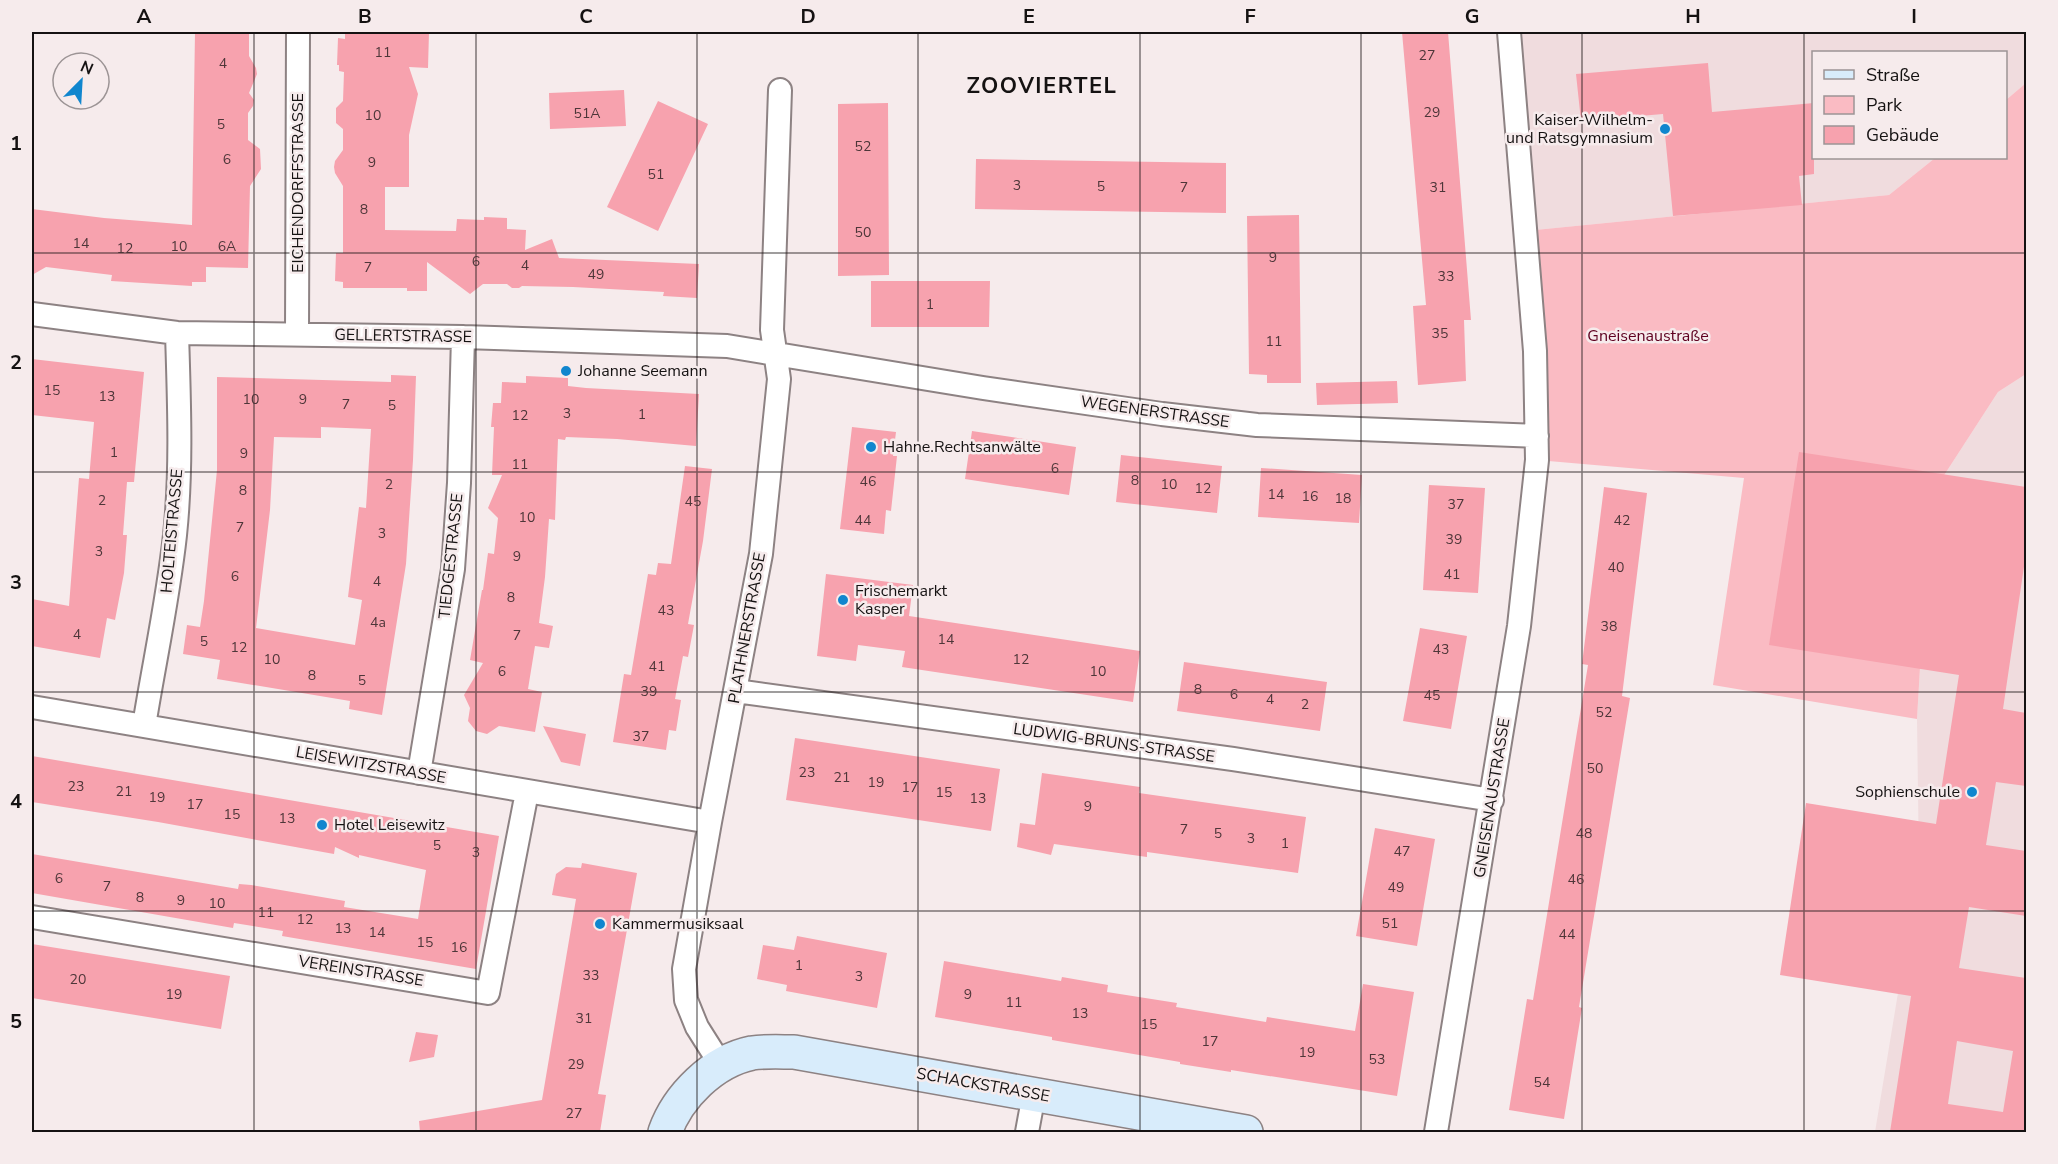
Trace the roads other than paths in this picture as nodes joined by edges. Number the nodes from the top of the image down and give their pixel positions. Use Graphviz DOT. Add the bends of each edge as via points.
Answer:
graph roads {
  1 [pos="298,32"];
  2 [pos="1509,32"];
  3 [pos="780,90"];
  4 [pos="32,314"];
  5 [pos="177,333"];
  6 [pos="297,334"];
  7 [pos="463,337"];
  8 [pos="776,353"];
  9 [pos="1537,436"];
  10 [pos="736,691"];
  11 [pos="32,707"];
  12 [pos="144,726"];
  13 [pos="419,773"];
  14 [pos="527,792"];
  15 [pos="1492,800"];
  16 [pos="710,822"];
  17 [pos="32,917"];
  18 [pos="721,1065"];
  19 [pos="1034,1094"];
  20 [pos="665,1132"];
  21 [pos="1027,1132"];
  22 [pos="1246,1132"];
  23 [pos="1436,1132"];
  1 -- 6 [label="street, EICHENDORFFSTRASSE"];
  2 -- 9 [label="street, GNEISENAUSTRASSE"];
  3 -- 8 [label="street, PLATHNERSTRASSE" via="772,330"];
  4 -- 5 [label="street, GELLERTSTRASSE"];
  5 -- 6 [label="street, GELLERTSTRASSE"];
  5 -- 12 [label="street, HOLTEISTRASSE" via="180,416 175,534"];
  6 -- 7 [label="street, GELLERTSTRASSE"];
  7 -- 8 [label="street, GELLERTSTRASSE" via="727,346"];
  7 -- 13 [label="street, TIEDGESTRASSE" via="453,569"];
  8 -- 9 [label="street, WEGENERSTRASSE" via="983,388 1257,425"];
  8 -- 10 [label="street, PLATHNERSTRASSE" via="779,379 761,554"];
  9 -- 15 [label="street, GNEISENAUSTRASSE" via="1519,626"];
  10 -- 15 [label="street, LUDWIG-BRUNS-STRASSE" via="1233,759"];
  10 -- 16 [label="street, PLATHNERSTRASSE"];
  11 -- 12 [label="street, LEISEWITZSTRASSE"];
  12 -- 13 [label="street, LEISEWITZSTRASSE"];
  13 -- 14 [label="street, LEISEWITZSTRASSE"];
  14 -- 16 [label="street, LEISEWITZSTRASSE"];
  14 -- 17 [label="street, VEREINSTRASSE" via="488,993"];
  15 -- 23 [label="street, GNEISENAUSTRASSE"];
  16 -- 18 [label="street, PLATHNERSTRASSE" via="684,969 686,1000 697,1027"];
  18 -- 19 [label="street, SCHACKSTRASSE" via="751,1054 794,1052"];
  18 -- 20 [label="street" via="699,1081"];
  19 -- 21 [label="street"];
  19 -- 22 [label="street, SCHACKSTRASSE"];
}
